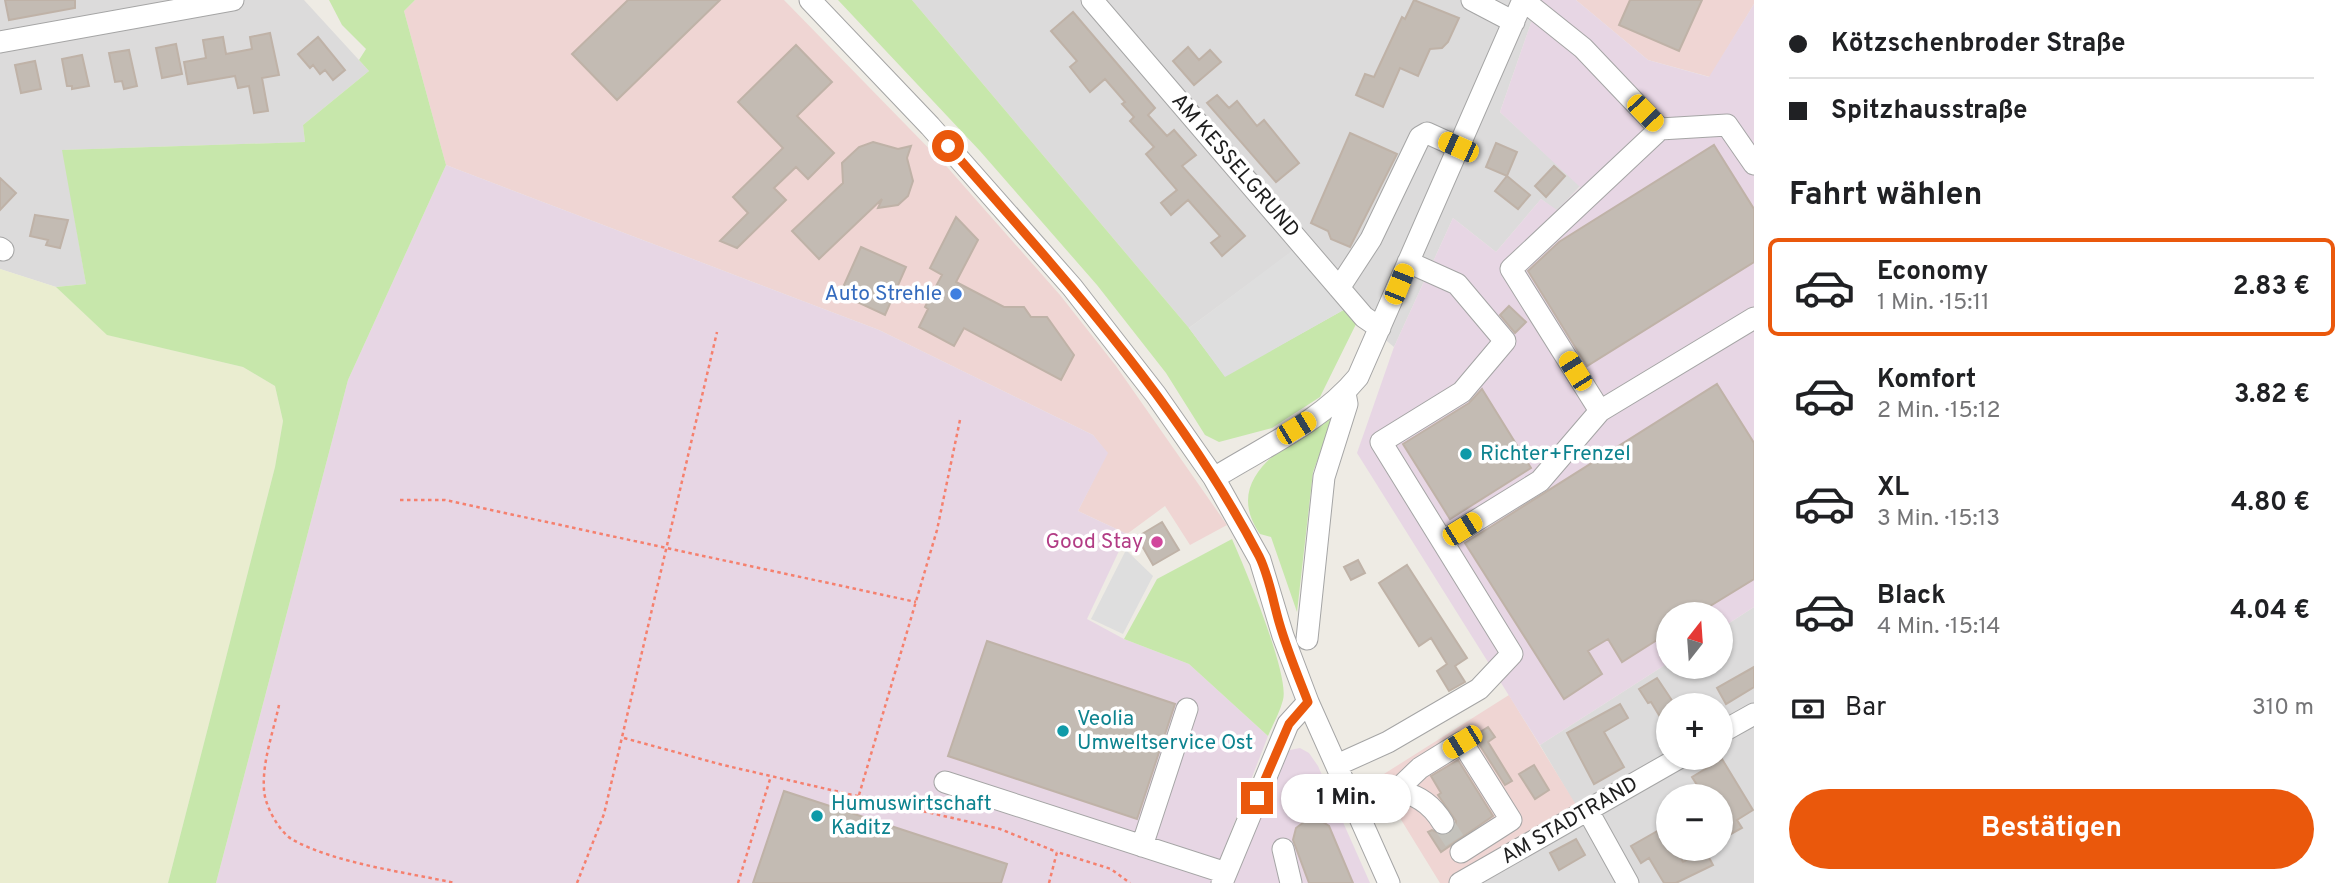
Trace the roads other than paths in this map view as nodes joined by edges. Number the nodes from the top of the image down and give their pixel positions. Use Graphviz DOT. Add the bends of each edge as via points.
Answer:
graph roads {
  1 [pos="233,0"];
  2 [pos="810,0"];
  3 [pos="1093,0"];
  4 [pos="1472,0"];
  5 [pos="1523,0"];
  6 [pos="1514,22"];
  7 [pos="0,42"];
  8 [pos="1660,129"];
  9 [pos="1458,147"];
  10 [pos="1754,164"];
  11 [pos="1408,262"];
  12 [pos="1339,288"];
  13 [pos="1754,318"];
  14 [pos="1380,328"];
  15 [pos="1345,393"];
  16 [pos="1600,411"];
  17 [pos="1214,478"];
  18 [pos="1443,541"];
  19 [pos="1307,639"];
  20 [pos="1308,702"];
  21 [pos="1187,709"];
  22 [pos="1754,714"];
  23 [pos="1733,726"];
  24 [pos="1337,765"];
  25 [pos="1658,770"];
  26 [pos="945,782"];
  27 [pos="1397,790"];
  28 [pos="1353,801"];
  29 [pos="1588,811"];
  30 [pos="1443,823"];
  31 [pos="1142,846"];
  32 [pos="1283,849"];
  33 [pos="1224,878"];
  34 [pos="1291,883"];
  35 [pos="1390,883"];
  36 [pos="1452,883"];
  37 [pos="1460,883"];
  38 [pos="1628,883"];
  1 -- 7 [label="street"];
  2 -- 17 [label="street" via="930,126 1072,287"];
  3 -- 12 [label="street, AM KESSELGRUND"];
  4 -- 6 [label="street"];
  5 -- 6 [label="street"];
  5 -- 8 [label="street" via="1583,48"];
  6 -- 9 [label="street"];
  8 -- 10 [label="street" via="1727,125"];
  8 -- 16 [label="street" via="1511,269"];
  9 -- 11 [label="street"];
  9 -- 12 [label="street" via="1427,133 1420,137 1371,239"];
  11 -- 14 [label="street"];
  11 -- 18 [label="street" via="1457,284 1505,341 1462,392 1381,442"];
  12 -- 14 [label="street, AM KESSELGRUND"];
  13 -- 16 [label="street"];
  14 -- 15 [label="street" via="1358,377"];
  15 -- 17 [label="street"];
  15 -- 19 [label="street" via="1348,404 1324,477"];
  16 -- 18 [label="street" via="1540,481"];
  17 -- 20 [label="street" via="1260,560"];
  18 -- 24 [label="street" via="1512,654 1479,689 1388,742"];
  20 -- 24 [label="street"];
  20 -- 33 [label="street" via="1289,724"];
  21 -- 31 [label="street"];
  22 -- 23 [label="street"];
  24 -- 28 [label="street"];
  25 -- 29 [label="street, AM STADTRAND"];
  26 -- 31 [label="street"];
  27 -- 28 [label="street"];
  27 -- 30 [label="street" via="1424,799"];
  27 -- 36 [label="street" via="1420,768 1462,742 1511,820 1458,847"];
  28 -- 35 [label="street"];
  29 -- 37 [label="street, AM STADTRAND"];
  29 -- 38 [label="street"];
  31 -- 33 [label="street"];
  32 -- 34 [label="street"];
}
